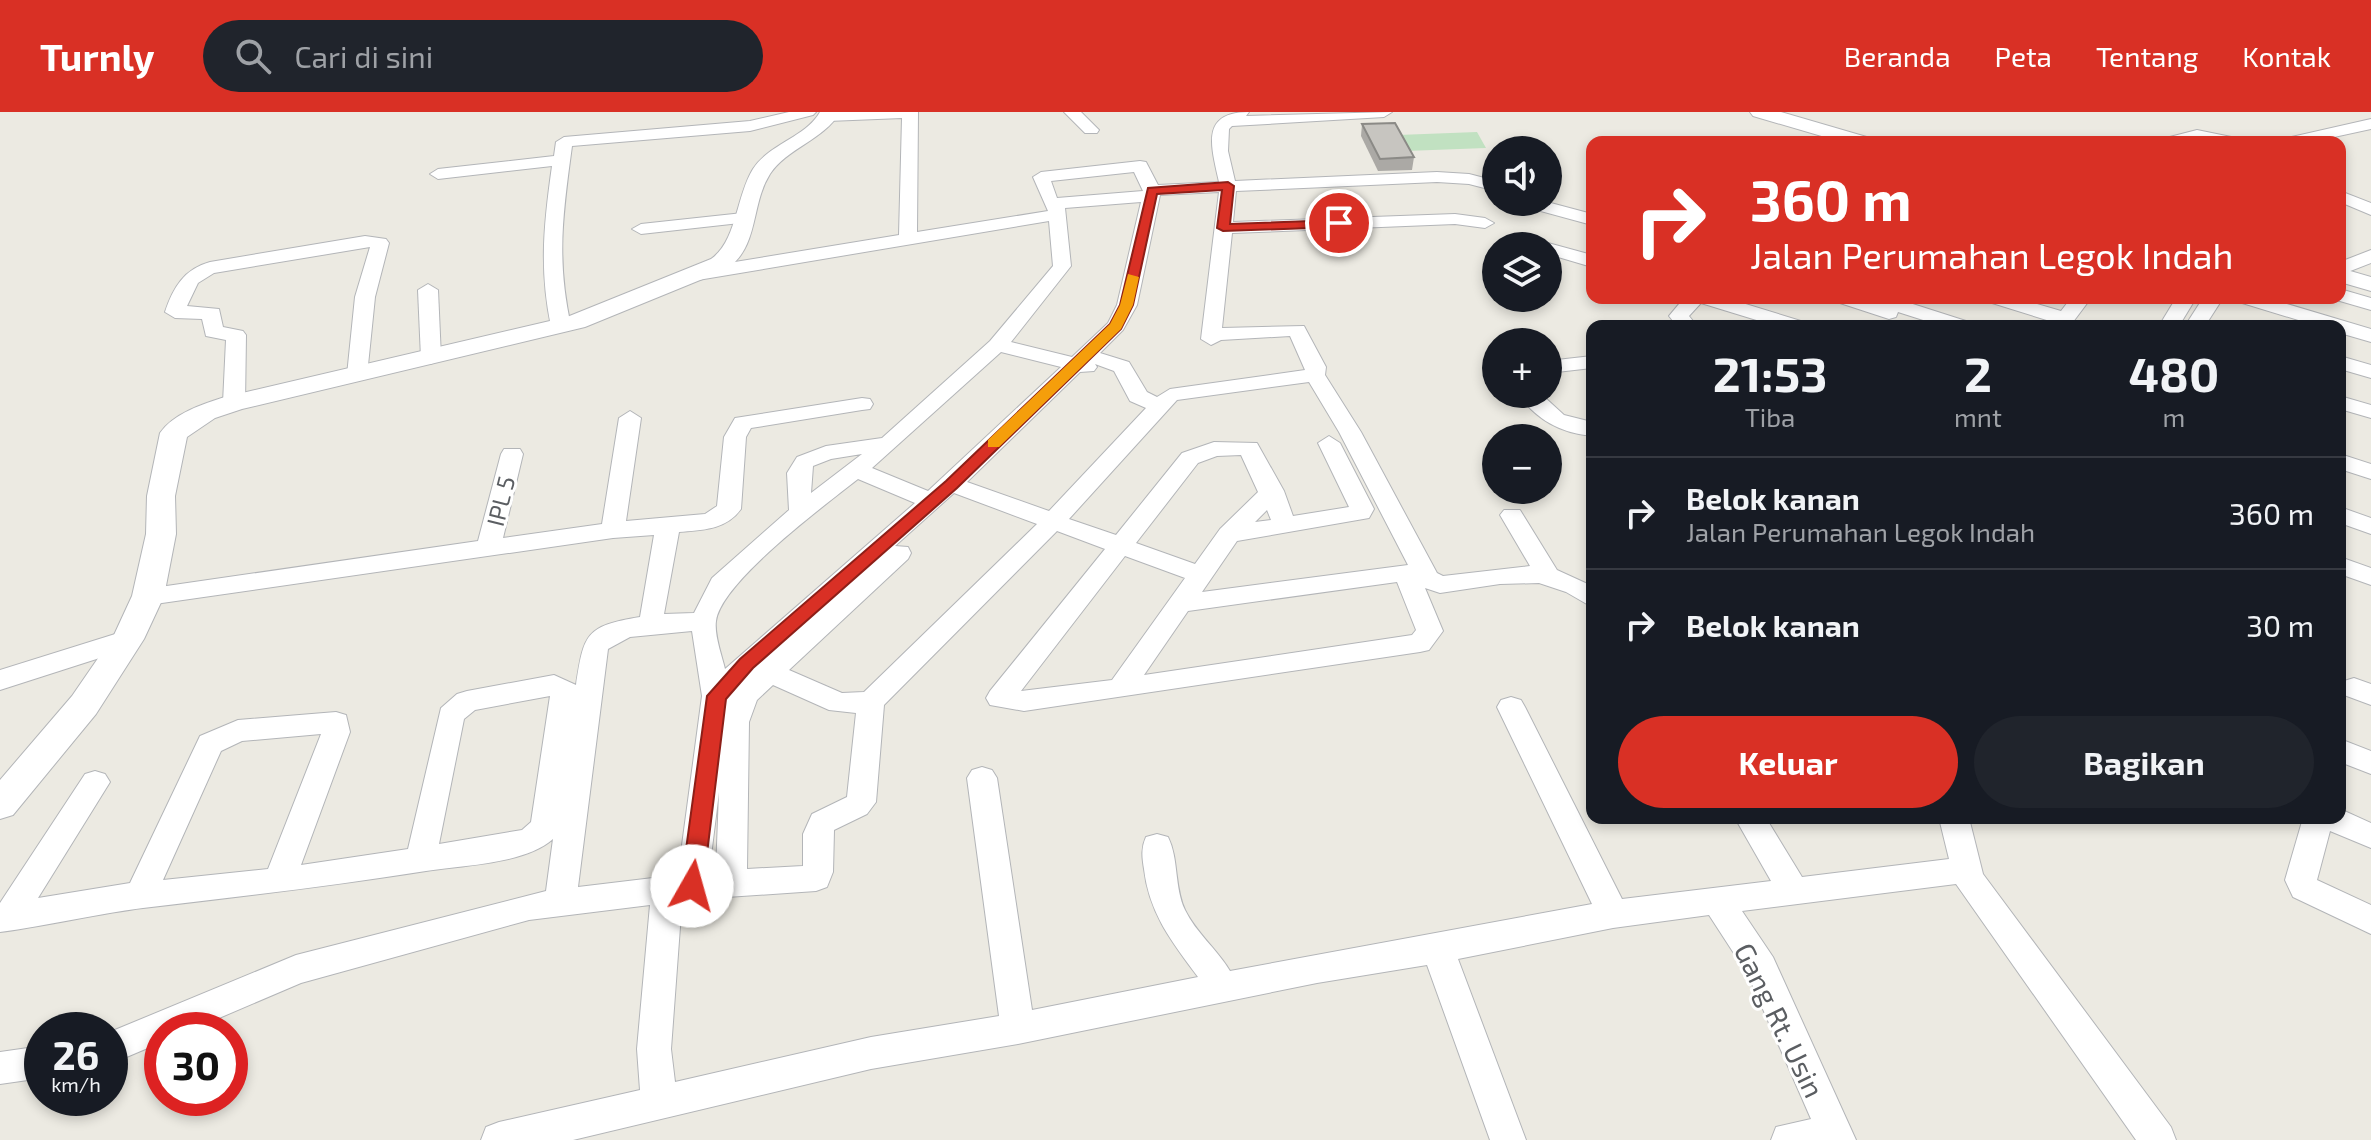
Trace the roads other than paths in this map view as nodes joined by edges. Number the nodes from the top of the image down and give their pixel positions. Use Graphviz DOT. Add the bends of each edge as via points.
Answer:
graph roads {
  1 [pos="910,112"];
  2 [pos="1072,112"];
  3 [pos="1241,112"];
  4 [pos="1384,112"];
  5 [pos="1760,112"];
  6 [pos="2345,112"];
  7 [pos="822,113"];
  8 [pos="1224,122"];
  9 [pos="2371,123"];
  10 [pos="1091,130"];
  11 [pos="1842,136"];
  12 [pos="2315,136"];
  13 [pos="562,160"];
  14 [pos="438,174"];
  15 [pos="1482,183"];
  16 [pos="1228,190"];
  17 [pos="1482,191"];
  18 [pos="1151,193"];
  19 [pos="2346,199"];
  20 [pos="1562,204"];
  21 [pos="1056,209"];
  22 [pos="1586,210"];
  23 [pos="2371,210"];
  24 [pos="1562,212"];
  25 [pos="743,218"];
  26 [pos="1586,218"];
  27 [pos="1485,223"];
  28 [pos="1223,228"];
  29 [pos="641,229"];
  30 [pos="908,240"];
  31 [pos="1562,252"];
  32 [pos="2371,256"];
  33 [pos="1586,259"];
  34 [pos="2346,266"];
  35 [pos="698,274"];
  36 [pos="2346,277"];
  37 [pos="2371,284"];
  38 [pos="428,290"];
  39 [pos="2346,297"];
  40 [pos="1690,304"];
  41 [pos="1726,304"];
  42 [pos="1859,304"];
  43 [pos="2012,304"];
  44 [pos="2076,304"];
  45 [pos="2270,304"];
  46 [pos="2371,304"];
  47 [pos="1880,312"];
  48 [pos="2311,314"];
  49 [pos="1682,320"];
  50 [pos="1778,320"];
  51 [pos="1909,320"];
  52 [pos="1927,320"];
  53 [pos="2056,320"];
  54 [pos="2064,320"];
  55 [pos="561,326"];
  56 [pos="2346,328"];
  57 [pos="2371,336"];
  58 [pos="997,345"];
  59 [pos="431,358"];
  60 [pos="1088,363"];
  61 [pos="1586,363"];
  62 [pos="2346,364"];
  63 [pos="1562,365"];
  64 [pos="2371,372"];
  65 [pos="357,375"];
  66 [pos="1315,375"];
  67 [pos="234,403"];
  68 [pos="862,404"];
  69 [pos="2346,404"];
  70 [pos="1161,407"];
  71 [pos="1541,408"];
  72 [pos="2371,412"];
  73 [pos="630,418"];
  74 [pos="1586,428"];
  75 [pos="1329,443"];
  76 [pos="889,444"];
  77 [pos="2346,452"];
  78 [pos="512,454"];
  79 [pos="2371,460"];
  80 [pos="2346,463"];
  81 [pos="856,470"];
  82 [pos="2371,472"];
  83 [pos="958,488"];
  84 [pos="1272,491"];
  85 [pos="931,501"];
  86 [pos="801,512"];
  87 [pos="1512,515"];
  88 [pos="2346,517"];
  89 [pos="1052,523"];
  90 [pos="1285,524"];
  91 [pos="668,526"];
  92 [pos="2371,526"];
  93 [pos="613,530"];
  94 [pos="1229,534"];
  95 [pos="1121,547"];
  96 [pos="488,548"];
  97 [pos="2346,567"];
  98 [pos="1547,574"];
  99 [pos="1200,575"];
  100 [pos="2371,577"];
  101 [pos="1586,593"];
  102 [pos="148,596"];
  103 [pos="1181,603"];
  104 [pos="651,614"];
  105 [pos="703,621"];
  106 [pos="128,639"];
  107 [pos="758,668"];
  108 [pos="0,680"];
  109 [pos="1120,689"];
  110 [pos="716,696"];
  111 [pos="871,702"];
  112 [pos="738,706"];
  113 [pos="1511,707"];
  114 [pos="2346,753"];
  115 [pos="2371,763"];
  116 [pos="720,774"];
  117 [pos="982,778"];
  118 [pos="95,782"];
  119 [pos="0,805"];
  120 [pos="1754,824"];
  121 [pos="1956,824"];
  122 [pos="2316,824"];
  123 [pos="2344,824"];
  124 [pos="2371,836"];
  125 [pos="1157,846"];
  126 [pos="421,859"];
  127 [pos="1967,870"];
  128 [pos="279,881"];
  129 [pos="731,883"];
  130 [pos="679,888"];
  131 [pos="1793,890"];
  132 [pos="140,895"];
  133 [pos="560,901"];
  134 [pos="1718,902"];
  135 [pos="1613,914"];
  136 [pos="4,918"];
  137 [pos="2371,920"];
  138 [pos="1438,949"];
  139 [pos="1222,987"];
  140 [pos="1018,1028"];
  141 [pos="128,1040"];
  142 [pos="24,1065"];
  143 [pos="0,1068"];
  144 [pos="659,1102"];
  145 [pos="600,1128"];
  146 [pos="1836,1136"];
  147 [pos="499,1140"];
  148 [pos="1508,1140"];
  149 [pos="1789,1140"];
  150 [pos="2158,1140"];
  1 -- 7 [label="street"];
  1 -- 30 [label="street"];
  2 -- 10 [label="street"];
  3 -- 8 [label="street"];
  4 -- 8 [label="street"];
  5 -- 11 [label="street"];
  6 -- 9 [label="street"];
  7 -- 13 [label="street" via="750,126 569,140 564,142"];
  7 -- 25 [label="street" via="825,121 765,166"];
  8 -- 16 [label="street" via="1220,151"];
  9 -- 12 [label="street"];
  13 -- 14 [label="street"];
  13 -- 55 [label="street" via="552,231 552,285"];
  15 -- 16 [label="street" via="1454,177"];
  16 -- 17 [label="street" via="1451,185"];
  16 -- 18 [label="street"];
  16 -- 28 [label="street"];
  16 -- 60 [label="street" via="1168,199 1138,310 1126,333"];
  18 -- 21 [label="street"];
  18 -- 21 [label="street" via="1140,166 1043,175"];
  18 -- 60 [label="street" via="1127,305"];
  19 -- 23 [label="street"];
  20 -- 22 [label="street"];
  21 -- 30 [label="street"];
  21 -- 58 [label="street" via="1062,266"];
  24 -- 26 [label="street"];
  25 -- 29 [label="street"];
  25 -- 35 [label="street" via="733,254"];
  27 -- 28 [label="street" via="1455,219"];
  28 -- 66 [label="street" via="1212,336 1297,330"];
  30 -- 35 [label="street"];
  31 -- 33 [label="street"];
  32 -- 34 [label="street"];
  35 -- 55 [label="street"];
  36 -- 37 [label="street"];
  38 -- 59 [label="street"];
  39 -- 46 [label="street"];
  40 -- 49 [label="street" via="1679,316"];
  41 -- 50 [label="street"];
  42 -- 47 [label="street"];
  43 -- 53 [label="street"];
  44 -- 54 [label="street"];
  45 -- 48 [label="street"];
  47 -- 51 [label="street"];
  47 -- 52 [label="street"];
  55 -- 59 [label="street"];
  56 -- 57 [label="street"];
  58 -- 60 [label="street"];
  58 -- 76 [label="street"];
  59 -- 65 [label="street"];
  60 -- 70 [label="street" via="1120,363 1138,396"];
  60 -- 83 [label="street"];
  61 -- 63 [label="street"];
  62 -- 64 [label="street"];
  65 -- 67 [label="street"];
  65 -- 67 [label="street" via="365,297 380,243 365,241 210,268 191,278 175,312 212,313 213,332 236,335"];
  66 -- 70 [label="street" via="1178,392"];
  66 -- 98 [label="street" via="1428,579 1440,585"];
  67 -- 102 [label="street" via="206,412 174,433"];
  68 -- 91 [label="street" via="743,423 735,437 729,509 711,521"];
  69 -- 72 [label="street"];
  70 -- 89 [label="street"];
  71 -- 74 [label="street" via="1560,424"];
  73 -- 93 [label="street"];
  75 -- 90 [label="street" via="1361,513"];
  76 -- 81 [label="street"];
  76 -- 86 [label="street" via="805,459 800,468"];
  77 -- 79 [label="street"];
  78 -- 96 [label="street, IPL 5"];
  80 -- 82 [label="street"];
  81 -- 85 [label="street"];
  81 -- 86 [label="street"];
  83 -- 85 [label="street"];
  83 -- 89 [label="street"];
  83 -- 107 [label="street"];
  84 -- 90 [label="street"];
  84 -- 94 [label="street"];
  84 -- 95 [label="street" via="1249,448 1208,451 1190,458"];
  85 -- 107 [label="street"];
  86 -- 105 [label="street" via="721,584"];
  87 -- 98 [label="street"];
  88 -- 92 [label="street"];
  89 -- 95 [label="street"];
  89 -- 111 [label="street"];
  90 -- 94 [label="street"];
  91 -- 93 [label="street"];
  91 -- 104 [label="street"];
  93 -- 96 [label="street"];
  94 -- 99 [label="street"];
  95 -- 99 [label="street"];
  95 -- 109 [label="street" via="1000,698 1024,701"];
  96 -- 102 [label="street"];
  97 -- 100 [label="street"];
  98 -- 101 [label="street" via="1571,581"];
  99 -- 103 [label="street"];
  102 -- 106 [label="street"];
  103 -- 109 [label="street"];
  103 -- 109 [label="street" via="1406,573 1430,631 1420,643"];
  105 -- 110 [label="street"];
  105 -- 133 [label="street" via="615,630 595,646"];
  106 -- 108 [label="street"];
  106 -- 119 [label="street" via="84,705"];
  107 -- 110 [label="street"];
  107 -- 111 [label="street" via="839,703"];
  107 -- 112 [label="street"];
  110 -- 112 [label="street"];
  110 -- 116 [label="street"];
  111 -- 129 [label="street" via="861,802 853,810 833,814 819,829 818,875"];
  112 -- 116 [label="street"];
  113 -- 135 [label="street"];
  114 -- 115 [label="street"];
  116 -- 129 [label="street"];
  116 -- 130 [label="street"];
  117 -- 140 [label="street"];
  118 -- 136 [label="street"];
  120 -- 131 [label="street"];
  121 -- 127 [label="street"];
  122 -- 137 [label="street" via="2301,880 2304,888"];
  123 -- 124 [label="street"];
  125 -- 139 [label="street" via="1173,918"];
  126 -- 126 [label="street" via="451,715 467,701 554,685 565,690 545,828 530,841"];
  126 -- 128 [label="street"];
  127 -- 131 [label="street"];
  127 -- 150 [label="street" via="2024,959"];
  128 -- 132 [label="street"];
  128 -- 132 [label="street" via="336,722 238,731 210,744"];
  129 -- 130 [label="street"];
  130 -- 133 [label="street"];
  130 -- 144 [label="street" via="654,1049"];
  131 -- 134 [label="street"];
  132 -- 136 [label="street"];
  133 -- 141 [label="street" via="296,970"];
  134 -- 135 [label="street"];
  134 -- 146 [label="street, Gang Rt. Usin" via="1761,967"];
  135 -- 138 [label="street"];
  138 -- 139 [label="street"];
  138 -- 148 [label="street"];
  139 -- 140 [label="street"];
  140 -- 144 [label="street" via="871,1053"];
  142 -- 143 [label="street"];
  144 -- 145 [label="street"];
  145 -- 147 [label="street"];
  146 -- 149 [label="street"];
}
